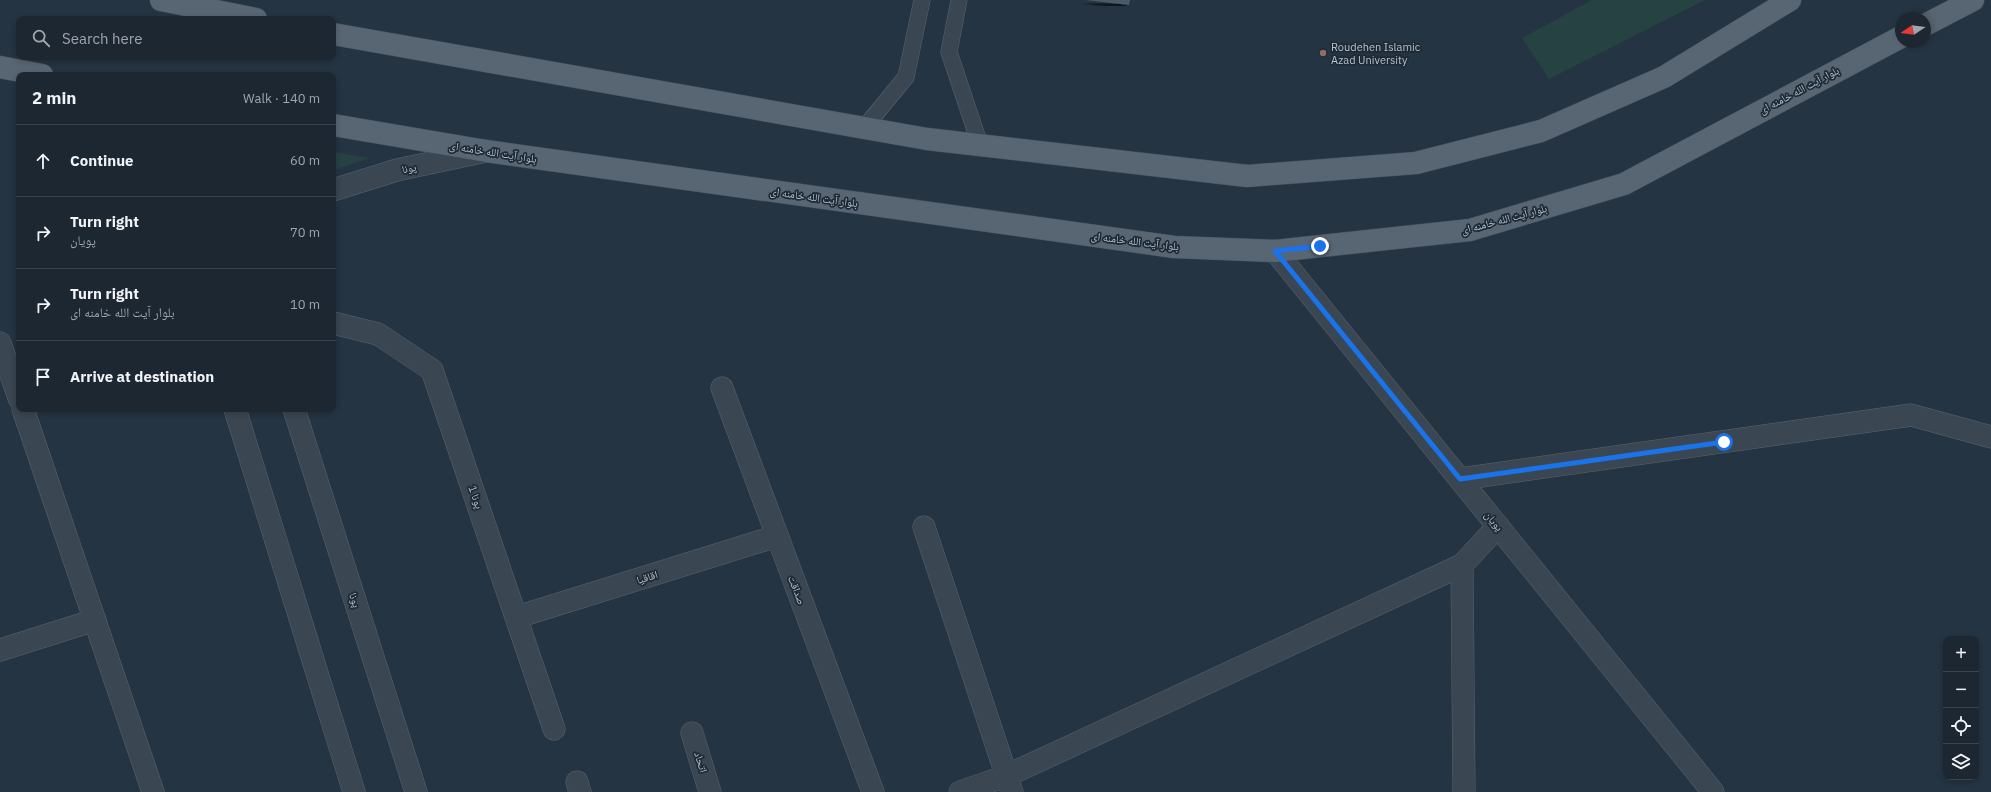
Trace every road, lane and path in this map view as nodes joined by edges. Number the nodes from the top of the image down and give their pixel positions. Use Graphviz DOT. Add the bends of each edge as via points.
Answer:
graph roads {
  1 [pos="161,0"];
  2 [pos="922,0"];
  3 [pos="958,0"];
  4 [pos="1790,0"];
  5 [pos="1973,0"];
  6 [pos="241,16"];
  7 [pos="1931,22"];
  8 [pos="336,35"];
  9 [pos="1895,40"];
  10 [pos="0,67"];
  11 [pos="26,72"];
  12 [pos="336,126"];
  13 [pos="864,128"];
  14 [pos="980,145"];
  15 [pos="486,151"];
  16 [pos="336,189"];
  17 [pos="1275,251"];
  18 [pos="336,324"];
  19 [pos="0,342"];
  20 [pos="722,388"];
  21 [pos="16,389"];
  22 [pos="24,412"];
  23 [pos="236,412"];
  24 [pos="295,412"];
  25 [pos="1991,437"];
  26 [pos="1460,479"];
  27 [pos="1498,526"];
  28 [pos="924,527"];
  29 [pos="777,536"];
  30 [pos="1462,565"];
  31 [pos="517,617"];
  32 [pos="95,620"];
  33 [pos="0,650"];
  34 [pos="554,729"];
  35 [pos="692,733"];
  36 [pos="1009,784"];
  37 [pos="154,792"];
  38 [pos="354,792"];
  39 [pos="416,792"];
  40 [pos="710,792"];
  41 [pos="873,792"];
  42 [pos="960,792"];
  43 [pos="1464,792"];
  44 [pos="1713,792"];
  1 -- 6 [label="main road"];
  2 -- 13 [label="lane" via="906,77"];
  3 -- 14 [label="lane" via="949,52"];
  4 -- 14 [label="main road" via="1664,77 1549,128 1416,163 1247,176"];
  5 -- 7 [label="main road"];
  8 -- 13 [label="main road"];
  9 -- 17 [label="main road, بلوار آیت الله خامنه ای" via="1624,184 1470,230"];
  10 -- 11 [label="main road"];
  12 -- 15 [label="main road, بلوار آیت الله خامنه ای"];
  13 -- 14 [label="main road"];
  15 -- 16 [label="street, پونا" via="397,170"];
  15 -- 17 [label="main road, بلوار آیت الله خامنه ای" via="1174,247"];
  17 -- 26 [label="street, پویان"];
  18 -- 31 [label="street, پونا 1" via="378,334 432,370"];
  19 -- 21 [label="street"];
  20 -- 29 [label="street, صداقت"];
  22 -- 32 [label="street"];
  23 -- 38 [label="street"];
  24 -- 39 [label="street, پونا"];
  25 -- 26 [label="street" via="1911,415"];
  26 -- 27 [label="street, پویان"];
  27 -- 30 [label="street"];
  27 -- 44 [label="street, پویان"];
  28 -- 36 [label="street"];
  29 -- 31 [label="street, اقاقیا"];
  29 -- 41 [label="street, صداقت"];
  30 -- 36 [label="street"];
  30 -- 43 [label="street"];
  31 -- 34 [label="street, پونا 1"];
  32 -- 33 [label="street"];
  32 -- 37 [label="street"];
  35 -- 40 [label="street, اتحاد"];
  36 -- 42 [label="street"];
}
